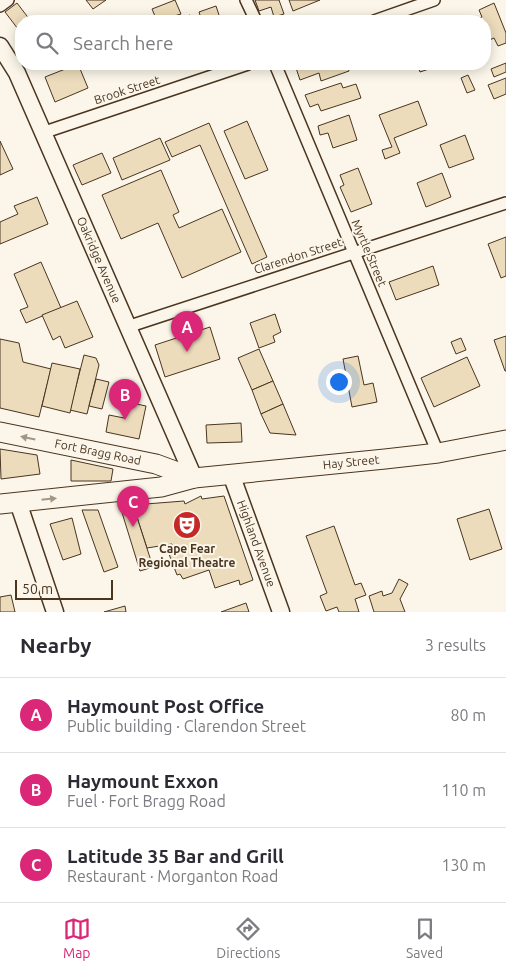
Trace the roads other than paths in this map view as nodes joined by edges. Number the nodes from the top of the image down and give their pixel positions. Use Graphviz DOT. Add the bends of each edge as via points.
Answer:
graph roads {
  1 [pos="8,0"];
  2 [pos="246,0"];
  3 [pos="434,0"];
  4 [pos="0,6"];
  5 [pos="253,15"];
  6 [pos="391,15"];
  7 [pos="0,46"];
  8 [pos="15,70"];
  9 [pos="15,70"];
  10 [pos="230,70"];
  11 [pos="278,70"];
  12 [pos="42,132"];
  13 [pos="506,203"];
  14 [pos="354,253"];
  15 [pos="128,327"];
  16 [pos="0,432"];
  17 [pos="506,440"];
  18 [pos="438,453"];
  19 [pos="136,460"];
  20 [pos="231,474"];
  21 [pos="194,478"];
  22 [pos="136,490"];
  23 [pos="9,503"];
  24 [pos="55,612"];
  25 [pos="281,612"];
  1 -- 4 [label="street"];
  2 -- 5 [label="street"];
  3 -- 6 [label="street"];
  7 -- 9 [label="street, Oakridge Avenue"];
  8 -- 12 [label="street, Oakridge Avenue"];
  10 -- 12 [label="street, Brook Street"];
  11 -- 14 [label="street, Myrtle Street"];
  12 -- 15 [label="street, Oakridge Avenue"];
  13 -- 14 [label="street, Clarendon Street"];
  14 -- 15 [label="street, Clarendon Street"];
  14 -- 18 [label="street, Myrtle Street"];
  15 -- 21 [label="street, Oakridge Avenue"];
  19 -- 16 [label="main road, Fort Bragg Road, one-way"];
  17 -- 18 [label="main road, Hay Street"];
  18 -- 20 [label="main road, Hay Street"];
  19 -- 21 [label="main road, Fort Bragg Road"];
  19 -- 22 [label="main road"];
  20 -- 21 [label="main road, Hay Street"];
  20 -- 25 [label="street, Highland Avenue"];
  21 -- 22 [label="main road, Hay Street"];
  23 -- 22 [label="main road, Hay Street, one-way"];
  23 -- 24 [label="street"];
}
